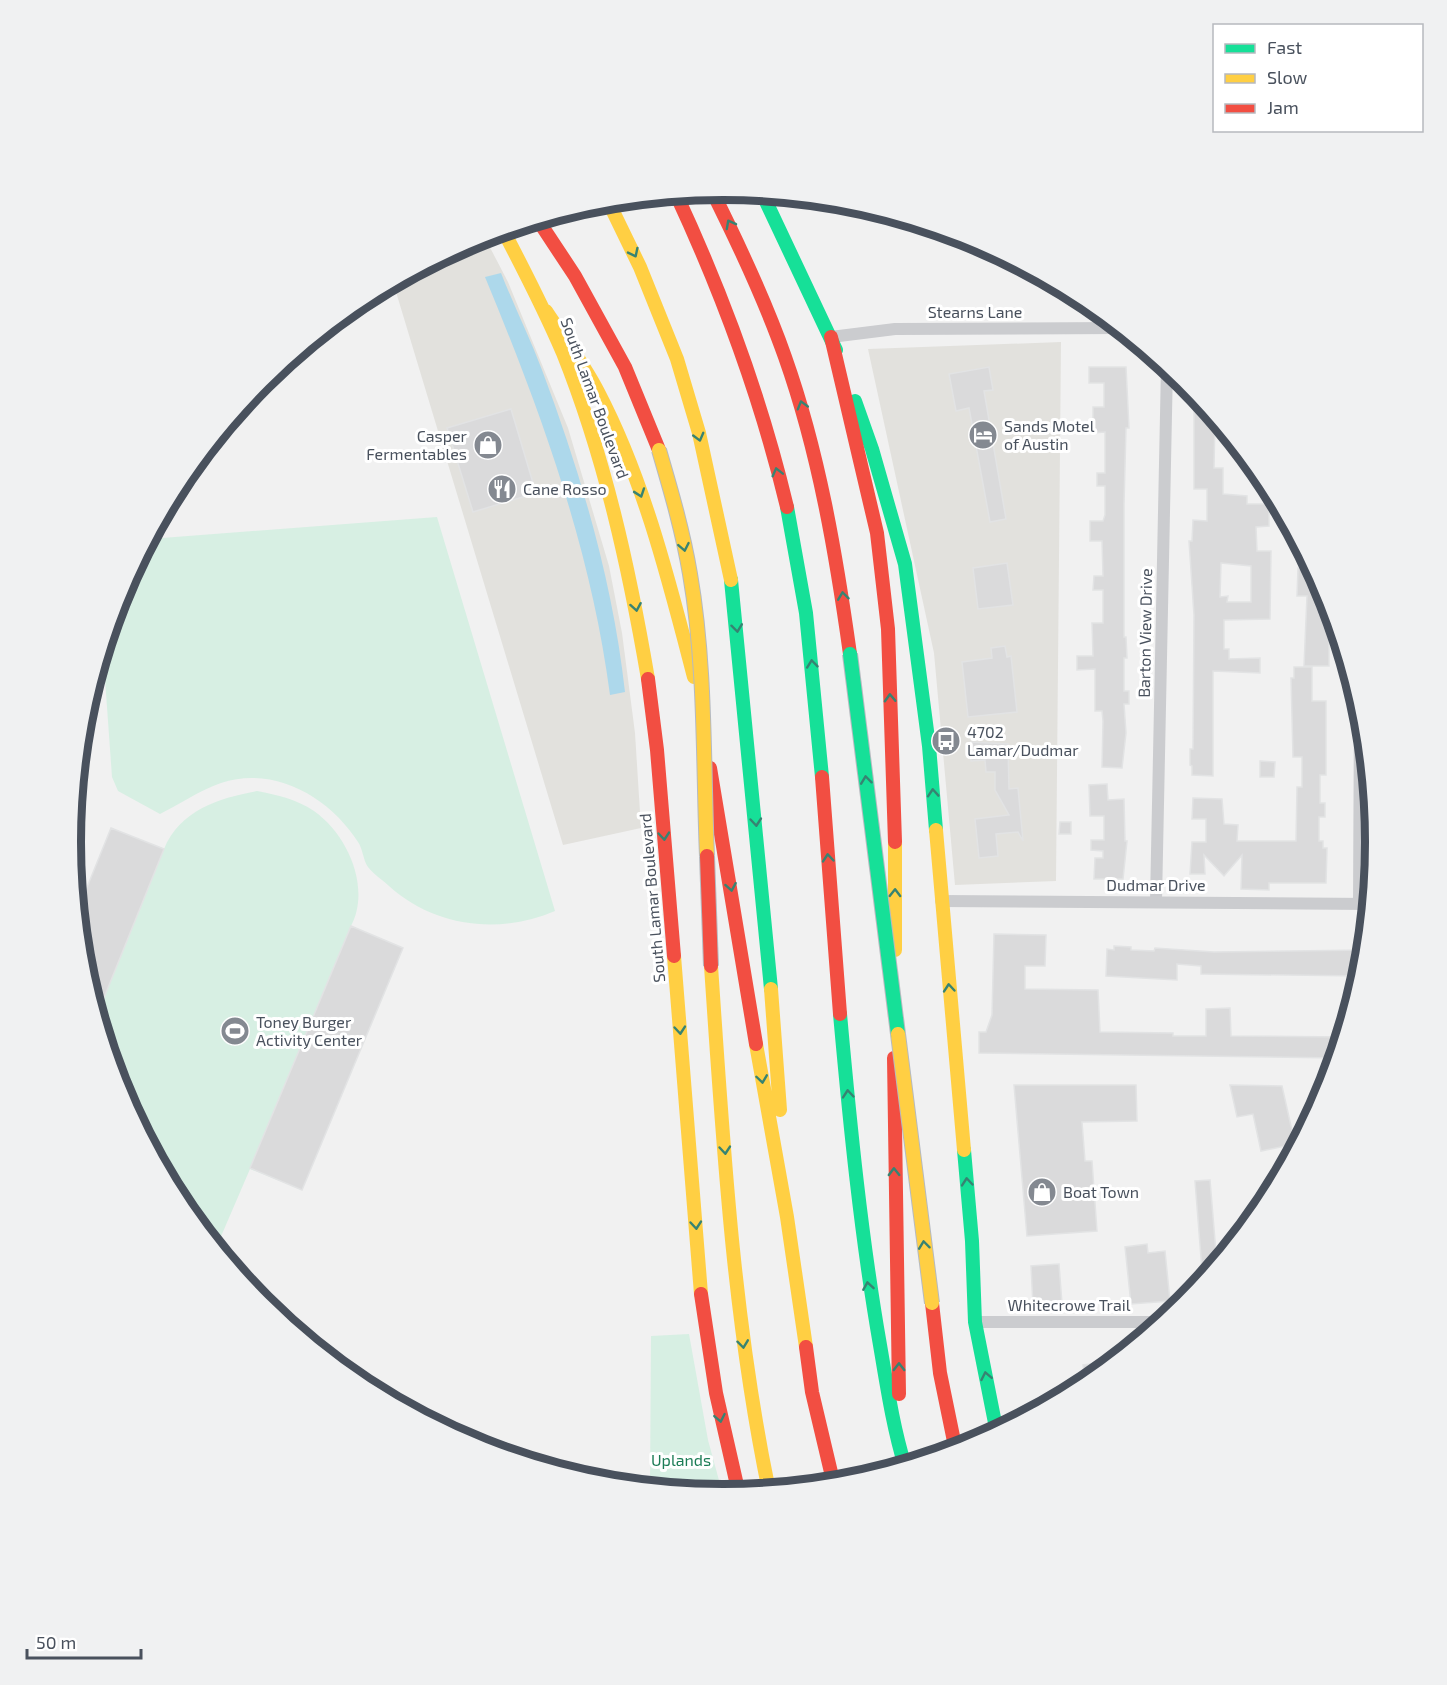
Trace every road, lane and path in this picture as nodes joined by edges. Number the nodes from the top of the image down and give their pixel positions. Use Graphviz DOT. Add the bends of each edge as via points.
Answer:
graph roads {
  1 [pos="717,200"];
  2 [pos="679,201"];
  3 [pos="766,201"];
  4 [pos="612,210"];
  5 [pos="542,226"];
  6 [pos="507,238"];
  7 [pos="546,311"];
  8 [pos="1108,328"];
  9 [pos="831,337"];
  10 [pos="1167,377"];
  11 [pos="1362,764"];
  12 [pos="1365,889"];
  13 [pos="941,901"];
  14 [pos="1156,901"];
  15 [pos="1363,904"];
  16 [pos="787,1217"];
  17 [pos="975,1322"];
  18 [pos="1151,1322"];
  19 [pos="995,1425"];
  20 [pos="954,1442"];
  21 [pos="899,1446"];
  22 [pos="903,1459"];
  23 [pos="832,1476"];
  24 [pos="768,1484"];
  25 [pos="737,1485"];
  20 -- 1 [label="main road, one-way, bridge" via="940,1373 841,579 824,486 801,400 774,322"];
  21 -- 2 [label="main road, one-way" via="868,1284 855,1177 814,690 798,559 753,384"];
  3 -- 9 [label="main road"];
  4 -- 16 [label="main road, one-way" via="677,359 699,433 730,571 768,948"];
  5 -- 24 [label="main road, one-way, bridge" via="575,276 625,367 659,450 690,575 698,646 711,966 737,1299"];
  6 -- 7 [label="main road"];
  7 -- 16 [label="main road, one-way" via="598,391 636,481 669,579 694,677"];
  7 -- 25 [label="main road, South Lamar Boulevard, one-way" via="610,490 649,677 701,1291 711,1374"];
  8 -- 9 [label="street, Stearns Lane" via="895,329"];
  13 -- 9 [label="main road, one-way" via="929,746 904,564 872,449"];
  21 -- 9 [label="main road, one-way" via="893,1099 896,856 888,629 877,533"];
  10 -- 14 [label="street, Barton View Drive"];
  11 -- 12 [label="street"];
  13 -- 14 [label="street, Dudmar Drive"];
  17 -- 13 [label="main road, one-way" via="972,1242"];
  14 -- 15 [label="street, Dudmar Drive"];
  16 -- 23 [label="main road" via="812,1392"];
  17 -- 18 [label="street, Whitecrowe Trail"];
  19 -- 17 [label="main road, one-way"];
  21 -- 22 [label="main road"];
}
